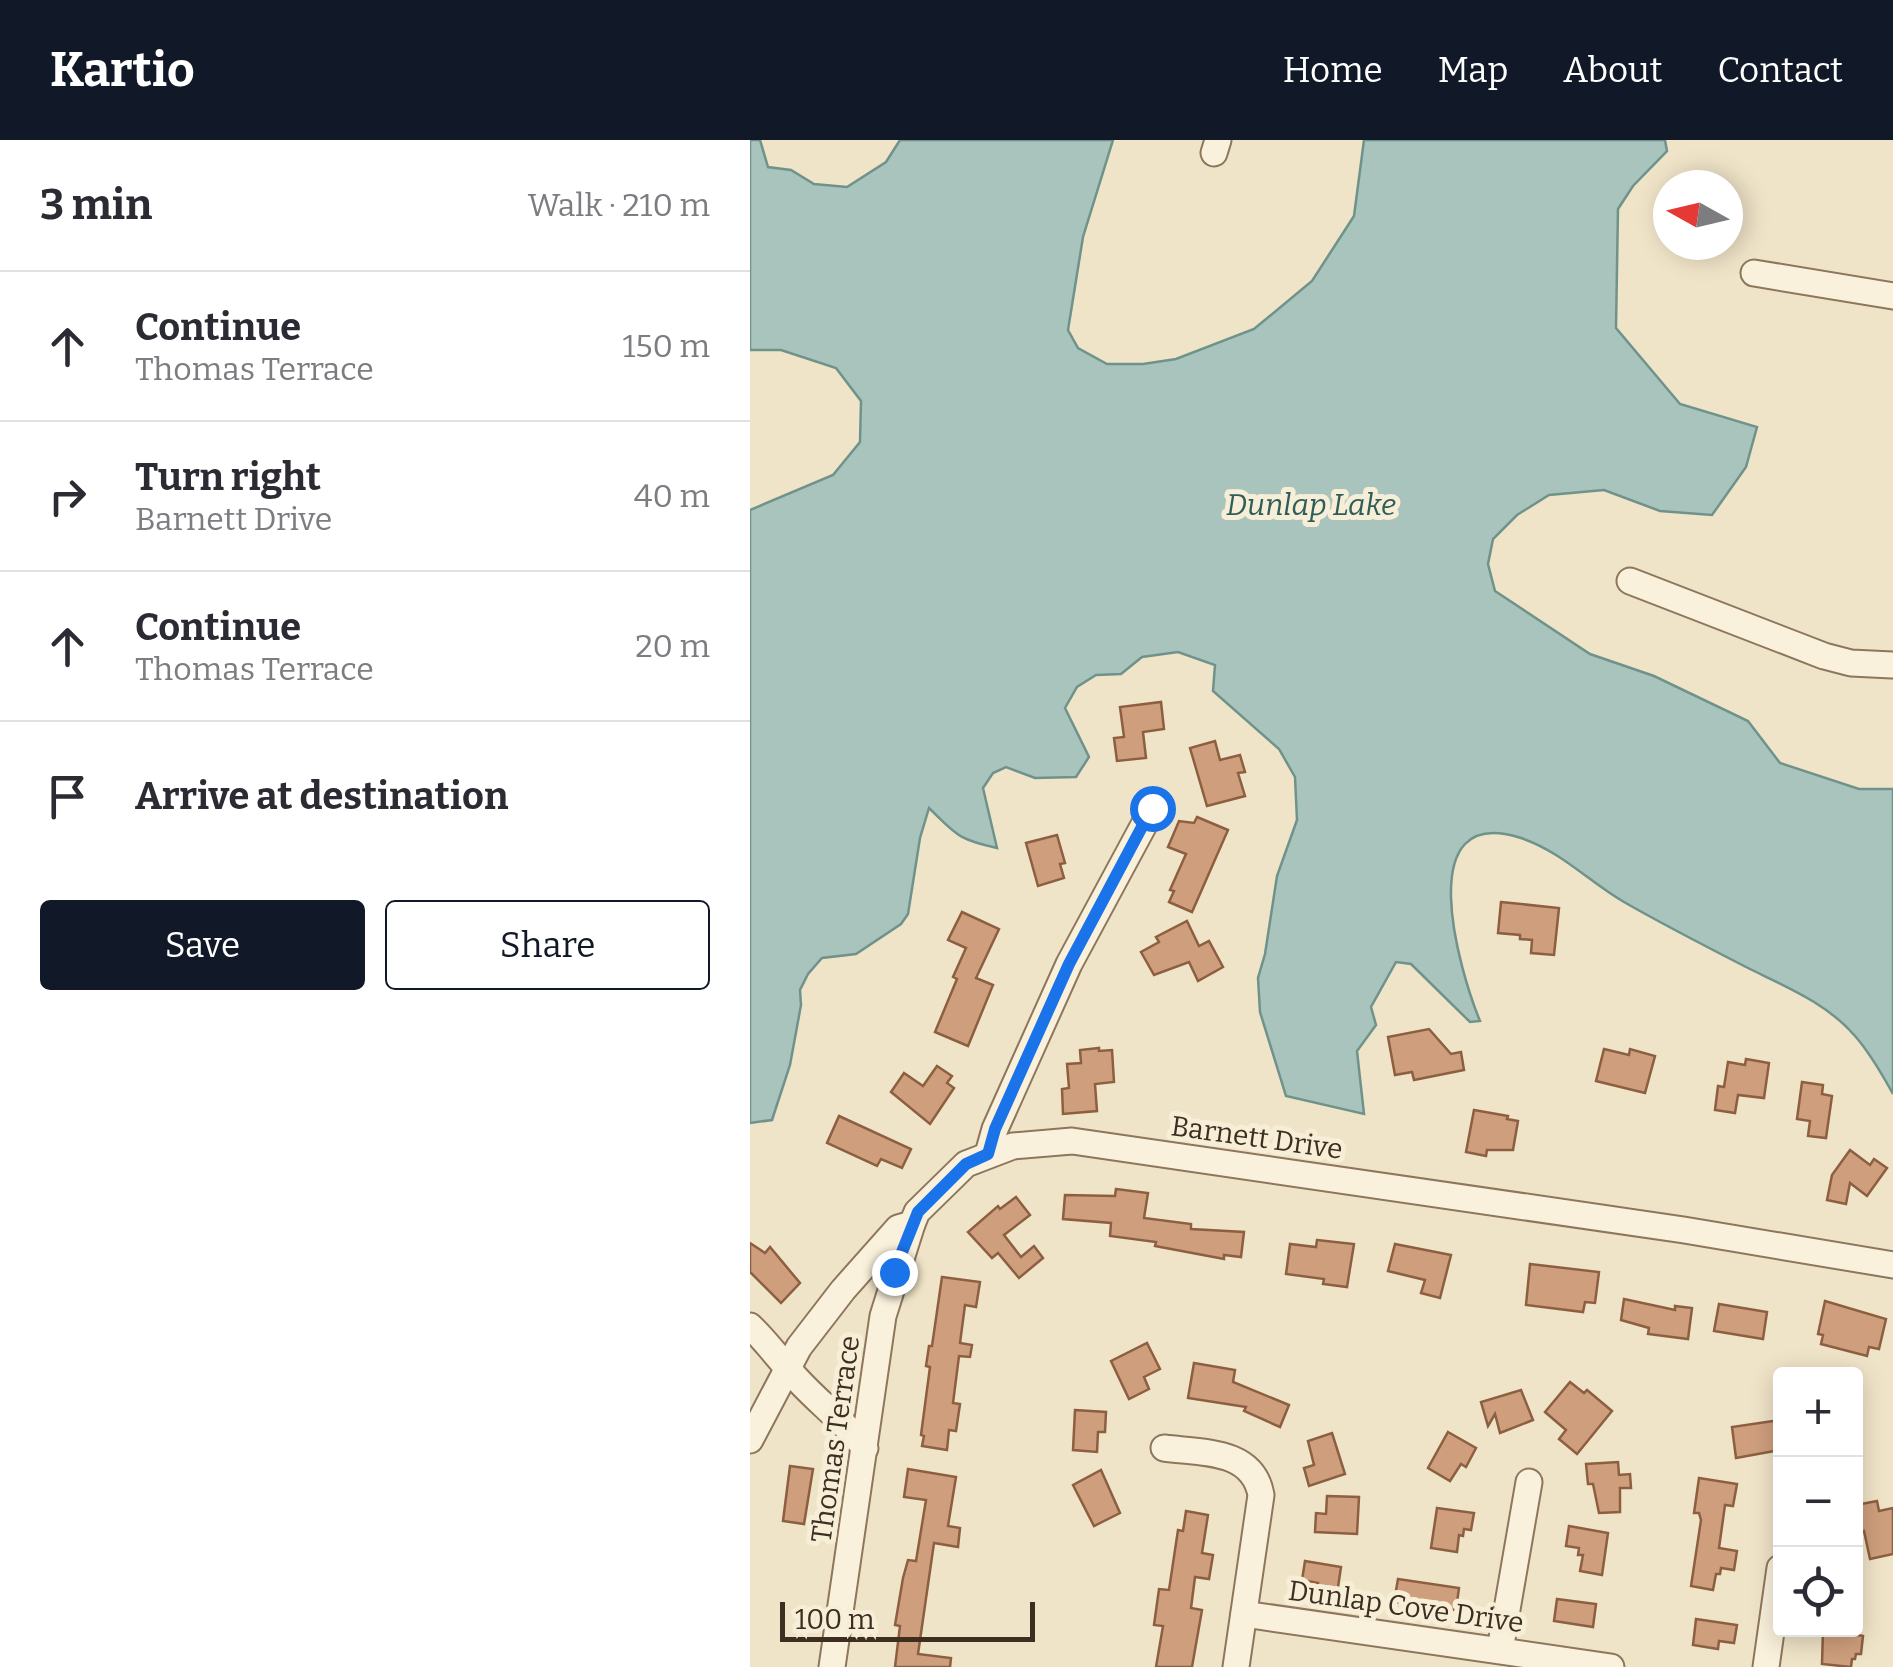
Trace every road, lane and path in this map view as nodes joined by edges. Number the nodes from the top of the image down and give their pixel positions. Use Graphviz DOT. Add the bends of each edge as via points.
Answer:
graph roads {
  1 [pos="1754,272"];
  2 [pos="1893,296"];
  3 [pos="1630,581"];
  4 [pos="1893,646"];
  5 [pos="1892,665"];
  6 [pos="1893,678"];
  7 [pos="1152,808"];
  8 [pos="988,1154"];
  9 [pos="912,1224"];
  10 [pos="1893,1265"];
  11 [pos="750,1326"];
  12 [pos="789,1368"];
  13 [pos="750,1440"];
  14 [pos="865,1448"];
  15 [pos="1164,1448"];
  16 [pos="1528,1482"];
  17 [pos="1244,1614"];
  18 [pos="1773,1618"];
  19 [pos="1500,1650"];
  20 [pos="832,1667"];
  21 [pos="1236,1667"];
  22 [pos="1611,1667"];
  23 [pos="1766,1667"];
  1 -- 2 [label="street"];
  3 -- 5 [label="street" via="1824,656"];
  4 -- 5 [label="street"];
  5 -- 6 [label="street"];
  7 -- 8 [label="street" via="1069,964"];
  8 -- 9 [label="street, Barnett Drive" via="966,1164"];
  8 -- 10 [label="street, Barnett Drive" via="1072,1141"];
  9 -- 12 [label="street, Barnett Drive" via="898,1228 843,1290"];
  9 -- 14 [label="street, Thomas Terrace" via="883,1316"];
  11 -- 12 [label="street"];
  12 -- 13 [label="street, Barnett Drive"];
  12 -- 14 [label="street"];
  14 -- 20 [label="street, Thomas Terrace"];
  15 -- 17 [label="street" via="1230,1457 1258,1482"];
  16 -- 19 [label="street"];
  17 -- 19 [label="street, Dunlap Cove Drive"];
  17 -- 21 [label="street"];
  18 -- 23 [label="street"];
  19 -- 22 [label="street, Dunlap Cove Drive"];
}
